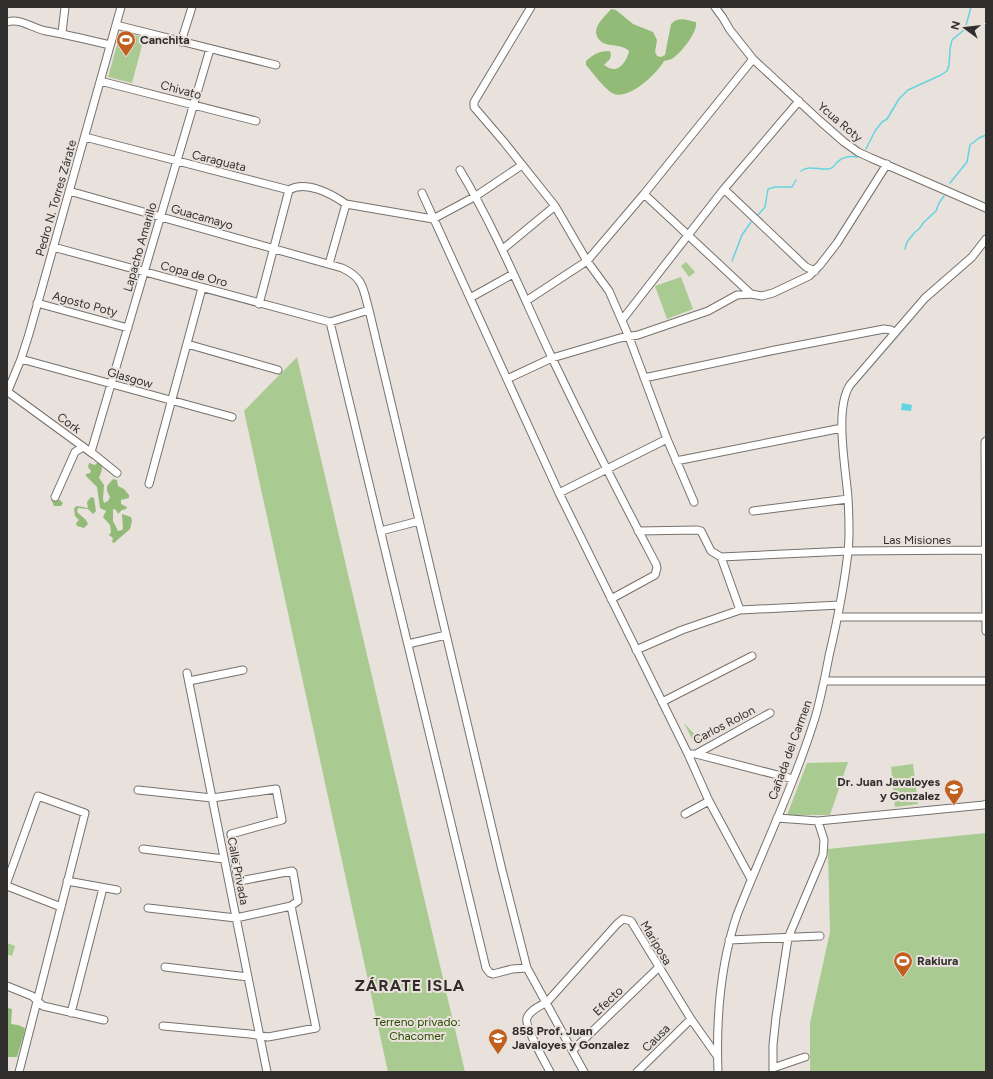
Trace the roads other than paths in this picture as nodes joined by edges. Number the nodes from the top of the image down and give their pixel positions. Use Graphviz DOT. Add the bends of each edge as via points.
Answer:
graph roads {
  1 [pos="65,7"];
  2 [pos="121,7"];
  3 [pos="192,7"];
  4 [pos="531,7"];
  5 [pos="714,7"];
  6 [pos="7,22"];
  7 [pos="116,26"];
  8 [pos="62,33"];
  9 [pos="181,42"];
  10 [pos="110,45"];
  11 [pos="210,49"];
  12 [pos="753,59"];
  13 [pos="276,65"];
  14 [pos="100,81"];
  15 [pos="799,101"];
  16 [pos="193,104"];
  17 [pos="256,121"];
  18 [pos="84,136"];
  19 [pos="177,161"];
  20 [pos="887,164"];
  21 [pos="522,165"];
  22 [pos="460,170"];
  23 [pos="724,189"];
  24 [pos="69,190"];
  25 [pos="289,190"];
  26 [pos="422,193"];
  27 [pos="644,194"];
  28 [pos="476,196"];
  29 [pos="346,204"];
  30 [pos="556,206"];
  31 [pos="986,208"];
  32 [pos="160,217"];
  33 [pos="433,219"];
  34 [pos="688,235"];
  35 [pos="986,239"];
  36 [pos="53,247"];
  37 [pos="274,248"];
  38 [pos="503,249"];
  39 [pos="587,261"];
  40 [pos="329,264"];
  41 [pos="815,271"];
  42 [pos="144,272"];
  43 [pos="513,274"];
  44 [pos="202,288"];
  45 [pos="751,294"];
  46 [pos="470,298"];
  47 [pos="526,301"];
  48 [pos="37,302"];
  49 [pos="259,304"];
  50 [pos="369,310"];
  51 [pos="622,320"];
  52 [pos="330,322"];
  53 [pos="128,328"];
  54 [pos="894,333"];
  55 [pos="629,337"];
  56 [pos="187,344"];
  57 [pos="552,358"];
  58 [pos="21,359"];
  59 [pos="278,370"];
  60 [pos="644,378"];
  61 [pos="507,379"];
  62 [pos="111,384"];
  63 [pos="7,392"];
  64 [pos="172,401"];
  65 [pos="232,418"];
  66 [pos="842,428"];
  67 [pos="667,439"];
  68 [pos="986,441"];
  69 [pos="84,447"];
  70 [pos="676,461"];
  71 [pos="607,468"];
  72 [pos="117,473"];
  73 [pos="149,484"];
  74 [pos="559,493"];
  75 [pos="55,497"];
  76 [pos="848,499"];
  77 [pos="694,502"];
  78 [pos="754,511"];
  79 [pos="419,521"];
  80 [pos="381,531"];
  81 [pos="638,531"];
  82 [pos="986,550"];
  83 [pos="848,551"];
  84 [pos="721,557"];
  85 [pos="611,599"];
  86 [pos="840,605"];
  87 [pos="740,610"];
  88 [pos="838,617"];
  89 [pos="985,617"];
  90 [pos="986,631"];
  91 [pos="446,635"];
  92 [pos="408,644"];
  93 [pos="636,650"];
  94 [pos="752,656"];
  95 [pos="243,670"];
  96 [pos="824,681"];
  97 [pos="986,681"];
  98 [pos="662,702"];
  99 [pos="770,713"];
  100 [pos="688,754"];
  101 [pos="696,754"];
  102 [pos="793,779"];
  103 [pos="138,790"];
  104 [pos="212,798"];
  105 [pos="709,802"];
  106 [pos="986,804"];
  107 [pos="685,814"];
  108 [pos="777,818"];
  109 [pos="818,821"];
  110 [pos="143,849"];
  111 [pos="224,859"];
  112 [pos="751,879"];
  113 [pos="67,881"];
  114 [pos="7,882"];
  115 [pos="7,886"];
  116 [pos="103,888"];
  117 [pos="117,890"];
  118 [pos="292,906"];
  119 [pos="61,907"];
  120 [pos="148,908"];
  121 [pos="236,918"];
  122 [pos="820,936"];
  123 [pos="788,938"];
  124 [pos="729,940"];
  125 [pos="165,967"];
  126 [pos="527,968"];
  127 [pos="658,968"];
  128 [pos="248,977"];
  129 [pos="7,986"];
  130 [pos="37,1000"];
  131 [pos="547,1002"];
  132 [pos="71,1013"];
  133 [pos="691,1019"];
  134 [pos="104,1020"];
  135 [pos="163,1026"];
  136 [pos="260,1036"];
  137 [pos="573,1050"];
  138 [pos="717,1056"];
  139 [pos="805,1057"];
  140 [pos="773,1070"];
  141 [pos="19,1072"];
  142 [pos="267,1072"];
  143 [pos="550,1072"];
  144 [pos="584,1072"];
  145 [pos="637,1072"];
  146 [pos="718,1072"];
  1 -- 8 [label="street"];
  2 -- 7 [label="street, Pedro N. Torres Zárate"];
  3 -- 9 [label="street"];
  4 -- 21 [label="street" via="474,104"];
  5 -- 12 [label="street, Ycua Roty"];
  6 -- 8 [label="street" via="13,20 44,31"];
  7 -- 9 [label="street"];
  7 -- 10 [label="street, Pedro N. Torres Zárate"];
  8 -- 10 [label="street"];
  9 -- 11 [label="street"];
  10 -- 14 [label="street, Pedro N. Torres Zárate"];
  11 -- 13 [label="street"];
  11 -- 16 [label="street, Lapacho Amarillo"];
  12 -- 15 [label="street, Ycua Roty"];
  12 -- 27 [label="street"];
  14 -- 16 [label="street, Chivato"];
  14 -- 18 [label="street, Pedro N. Torres Zárate"];
  15 -- 20 [label="street, Ycua Roty" via="844,142 858,152"];
  15 -- 23 [label="street"];
  16 -- 17 [label="street, Chivato"];
  16 -- 19 [label="street, Lapacho Amarillo"];
  18 -- 19 [label="street, Caraguata"];
  18 -- 24 [label="street, Pedro N. Torres Zárate"];
  19 -- 25 [label="street, Caraguata"];
  19 -- 32 [label="street, Lapacho Amarillo"];
  20 -- 31 [label="street, Ycua Roty"];
  20 -- 41 [label="street" via="852,220"];
  21 -- 28 [label="street"];
  21 -- 30 [label="street"];
  22 -- 28 [label="street"];
  23 -- 34 [label="street"];
  23 -- 41 [label="street" via="806,268"];
  24 -- 32 [label="street, Guacamayo"];
  24 -- 36 [label="street, Pedro N. Torres Zárate"];
  25 -- 29 [label="street, Caraguata" via="303,186 337,198"];
  25 -- 37 [label="street"];
  26 -- 33 [label="street"];
  27 -- 34 [label="street"];
  27 -- 39 [label="street"];
  28 -- 33 [label="street"];
  28 -- 38 [label="street"];
  29 -- 33 [label="street, Caraguata"];
  29 -- 40 [label="street"];
  30 -- 38 [label="street"];
  30 -- 39 [label="street"];
  32 -- 37 [label="street, Guacamayo"];
  32 -- 42 [label="street, Lapacho Amarillo"];
  33 -- 46 [label="street"];
  34 -- 45 [label="street"];
  34 -- 51 [label="street"];
  35 -- 54 [label="street, Cañada del Carmen" via="972,257 924,298"];
  36 -- 42 [label="street, Copa de Oro"];
  36 -- 48 [label="street, Pedro N. Torres Zárate"];
  37 -- 40 [label="street, Guacamayo"];
  37 -- 49 [label="street"];
  38 -- 43 [label="street"];
  39 -- 47 [label="street"];
  39 -- 51 [label="street" via="609,291"];
  40 -- 50 [label="street, Guacamayo" via="352,272 357,277"];
  41 -- 45 [label="street" via="772,293 762,296"];
  42 -- 44 [label="street, Copa de Oro"];
  42 -- 53 [label="street, Lapacho Amarillo"];
  43 -- 46 [label="street"];
  43 -- 47 [label="street"];
  44 -- 49 [label="street, Copa de Oro"];
  44 -- 56 [label="street"];
  45 -- 55 [label="street" via="737,295 708,311"];
  46 -- 61 [label="street"];
  47 -- 57 [label="street"];
  48 -- 53 [label="street, Agosto Poty"];
  48 -- 58 [label="street, Pedro N. Torres Zárate"];
  49 -- 52 [label="street, Copa de Oro"];
  50 -- 52 [label="street"];
  50 -- 79 [label="street, Guacamayo"];
  51 -- 55 [label="street"];
  52 -- 80 [label="street"];
  53 -- 62 [label="street, Lapacho Amarillo"];
  54 -- 60 [label="street" via="887,329"];
  54 -- 66 [label="street, Cañada del Carmen" via="847,389 843,401"];
  55 -- 57 [label="street"];
  55 -- 60 [label="street"];
  56 -- 59 [label="street"];
  56 -- 64 [label="street"];
  57 -- 61 [label="street"];
  57 -- 71 [label="street"];
  58 -- 62 [label="street, Glasgow"];
  58 -- 63 [label="street, Pedro N. Torres Zárate"];
  60 -- 67 [label="street"];
  61 -- 74 [label="street"];
  62 -- 64 [label="street, Glasgow"];
  62 -- 72 [label="street, Lapacho Amarillo" via="91,452"];
  63 -- 69 [label="street, Cork"];
  64 -- 65 [label="street, Glasgow"];
  64 -- 73 [label="street"];
  66 -- 70 [label="street"];
  66 -- 76 [label="street, Cañada del Carmen"];
  67 -- 70 [label="street"];
  67 -- 71 [label="street"];
  68 -- 82 [label="street"];
  69 -- 72 [label="street, Cork"];
  69 -- 75 [label="street" via="75,452"];
  70 -- 77 [label="street"];
  71 -- 74 [label="street"];
  71 -- 81 [label="street"];
  74 -- 85 [label="street"];
  76 -- 78 [label="street"];
  76 -- 83 [label="street, Cañada del Carmen"];
  79 -- 80 [label="street"];
  79 -- 91 [label="street, Guacamayo"];
  80 -- 92 [label="street"];
  81 -- 84 [label="street" via="697,530 701,532 711,551"];
  81 -- 85 [label="street" via="656,564 655,575"];
  82 -- 83 [label="street, Las Misiones"];
  82 -- 89 [label="street"];
  83 -- 84 [label="street, Las Misiones"];
  83 -- 86 [label="street, Cañada del Carmen"];
  84 -- 87 [label="street"];
  85 -- 93 [label="street"];
  86 -- 87 [label="street"];
  86 -- 88 [label="street, Cañada del Carmen"];
  87 -- 93 [label="street" via="682,630"];
  88 -- 89 [label="street"];
  88 -- 96 [label="street, Cañada del Carmen"];
  89 -- 90 [label="street"];
  91 -- 92 [label="street"];
  91 -- 126 [label="street, Guacamayo"];
  92 -- 126 [label="street" via="486,968 493,974"];
  93 -- 98 [label="street"];
  94 -- 98 [label="street"];
  95 -- 104 [label="street, Calle Privada" via="188,677"];
  96 -- 97 [label="street"];
  96 -- 102 [label="street, Cañada del Carmen" via="815,717"];
  98 -- 100 [label="street"];
  99 -- 101 [label="street, Carlos Rolon"];
  100 -- 101 [label="street, Carlos Rolon"];
  100 -- 105 [label="street"];
  101 -- 102 [label="street"];
  102 -- 108 [label="street, Cañada del Carmen"];
  103 -- 104 [label="street"];
  104 -- 111 [label="street, Calle Privada"];
  104 -- 118 [label="street" via="277,790 281,821 230,835 238,881 292,871 298,901"];
  105 -- 107 [label="street"];
  105 -- 112 [label="street"];
  106 -- 109 [label="street"];
  108 -- 109 [label="street"];
  108 -- 112 [label="street, Cañada del Carmen"];
  109 -- 123 [label="street" via="824,840 823,855"];
  110 -- 111 [label="street"];
  111 -- 121 [label="street, Calle Privada"];
  112 -- 124 [label="street, Cañada del Carmen"];
  113 -- 114 [label="street" via="85,813 39,795"];
  113 -- 116 [label="street"];
  113 -- 119 [label="street"];
  115 -- 119 [label="street"];
  116 -- 117 [label="street"];
  116 -- 132 [label="street"];
  118 -- 121 [label="street"];
  118 -- 136 [label="street" via="316,1028 275,1036"];
  119 -- 130 [label="street"];
  120 -- 121 [label="street"];
  121 -- 128 [label="street, Calle Privada"];
  122 -- 123 [label="street"];
  123 -- 124 [label="street"];
  123 -- 140 [label="street" via="776,1018"];
  124 -- 138 [label="street, Cañada del Carmen" via="722,976"];
  125 -- 128 [label="street"];
  126 -- 131 [label="street, Guacamayo"];
  127 -- 131 [label="street, Mariposa" via="631,921 623,919"];
  127 -- 133 [label="street, Mariposa"];
  127 -- 137 [label="street, Efecto"];
  128 -- 136 [label="street, Calle Privada"];
  129 -- 130 [label="street"];
  130 -- 132 [label="street" via="43,1006"];
  130 -- 141 [label="street"];
  131 -- 137 [label="street, Guacamayo"];
  131 -- 143 [label="street" via="528,1016 527,1026"];
  132 -- 134 [label="street"];
  133 -- 138 [label="street, Mariposa"];
  133 -- 145 [label="street, Causa"];
  135 -- 136 [label="street"];
  136 -- 142 [label="street, Calle Privada"];
  137 -- 144 [label="street, Guacamayo"];
  138 -- 146 [label="street, Cañada del Carmen"];
  139 -- 140 [label="street"];
}
